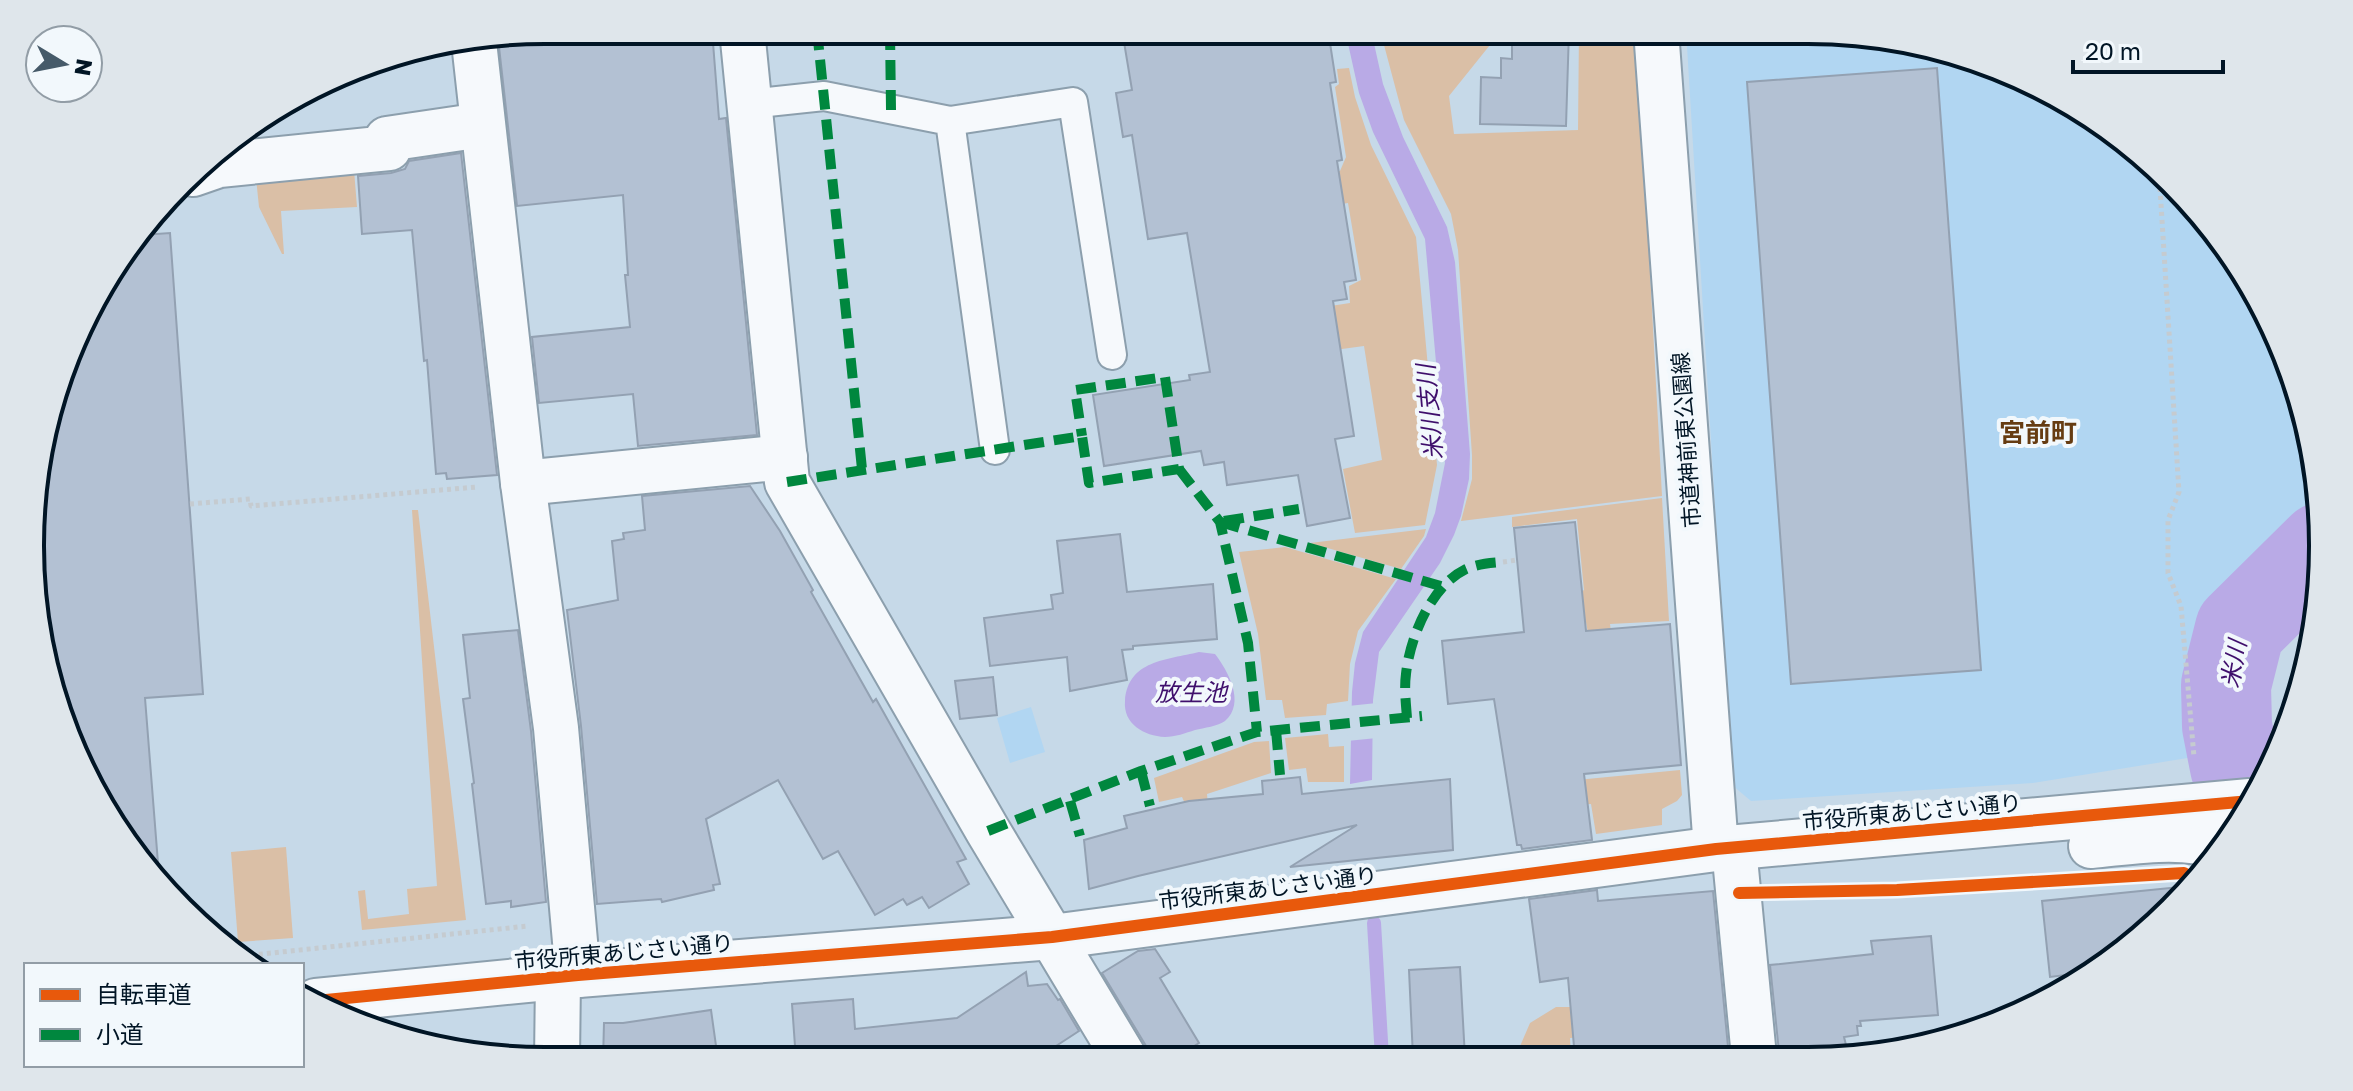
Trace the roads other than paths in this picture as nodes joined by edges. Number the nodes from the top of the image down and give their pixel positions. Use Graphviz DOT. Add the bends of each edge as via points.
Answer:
graph roads {
  1 [pos="743,44"];
  2 [pos="1657,44"];
  3 [pos="475,49"];
  4 [pos="749,104"];
  5 [pos="950,121"];
  6 [pos="482,125"];
  7 [pos="219,165"];
  8 [pos="1112,355"];
  9 [pos="995,450"];
  10 [pos="785,457"];
  11 [pos="523,483"];
  12 [pos="2237,802"];
  13 [pos="2210,843"];
  14 [pos="1725,849"];
  15 [pos="1052,937"];
  16 [pos="568,976"];
  17 [pos="333,999"];
  18 [pos="559,1047"];
  19 [pos="1118,1047"];
  20 [pos="1753,1047"];
  1 -- 4 [label="street"];
  2 -- 14 [label="street, 市道神前東公園線"];
  3 -- 6 [label="street"];
  4 -- 5 [label="lane" via="824,96"];
  4 -- 10 [label="street"];
  5 -- 8 [label="lane" via="1073,102"];
  5 -- 9 [label="lane"];
  6 -- 7 [label="street" via="387,139 389,148"];
  6 -- 11 [label="street"];
  10 -- 11 [label="street"];
  10 -- 15 [label="street" via="787,482"];
  11 -- 16 [label="street" via="556,728"];
  12 -- 14 [label="street, 市役所東あじさい通り"];
  13 -- 14 [label="street" via="2185,838 1930,860 1793,857"];
  14 -- 15 [label="street, 市役所東あじさい通り"];
  14 -- 20 [label="street, 市道神前東公園線"];
  15 -- 16 [label="street, 市役所東あじさい通り"];
  15 -- 19 [label="street"];
  16 -- 17 [label="street, 市役所東あじさい通り"];
  16 -- 18 [label="street"];
}
